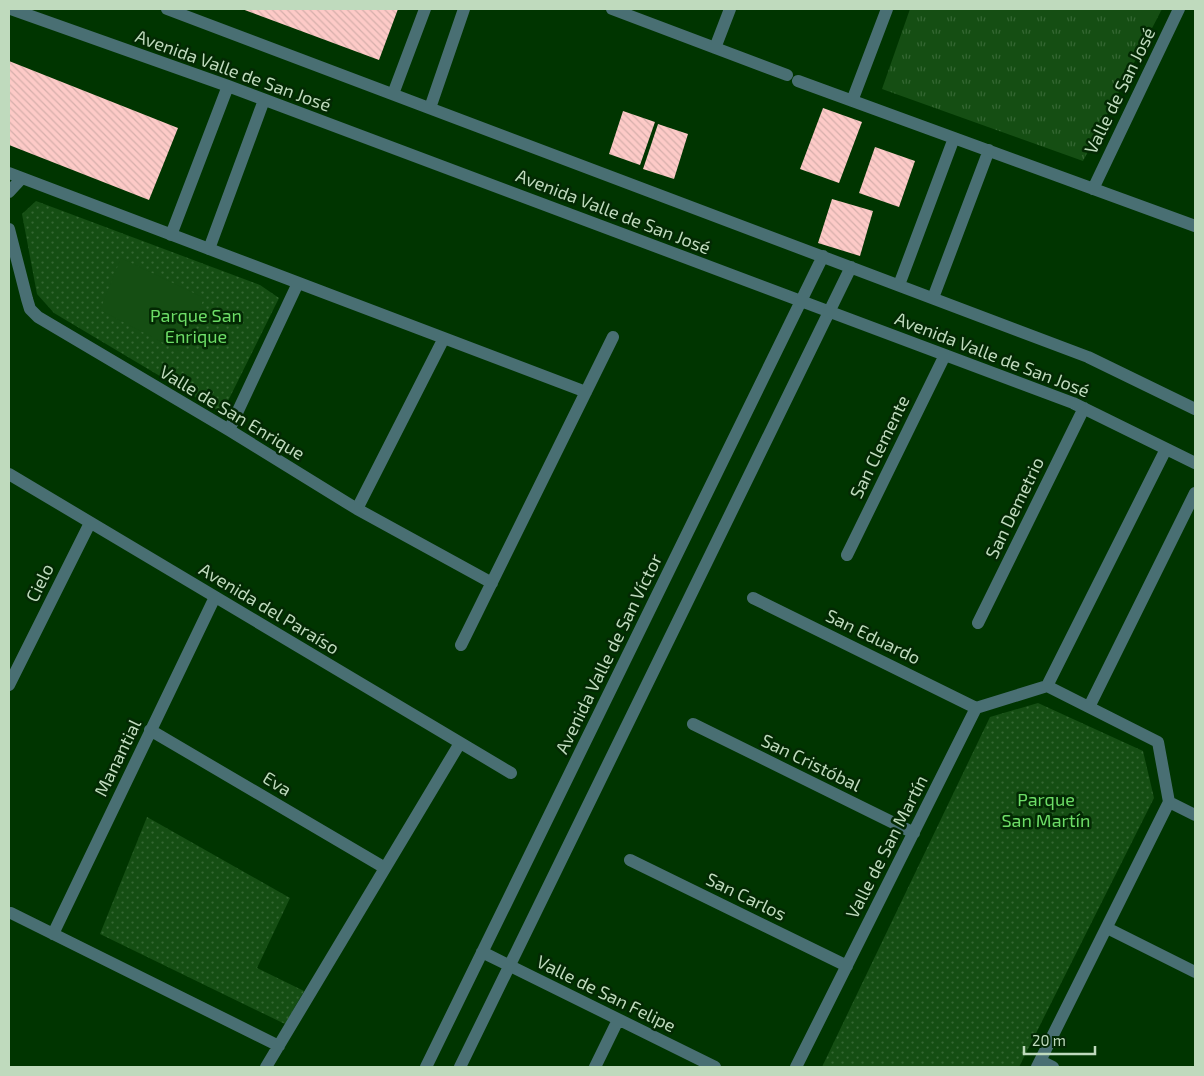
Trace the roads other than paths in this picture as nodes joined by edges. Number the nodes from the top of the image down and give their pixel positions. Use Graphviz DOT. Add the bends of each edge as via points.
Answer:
graph roads {
  1 [pos="12,9"];
  2 [pos="167,9"];
  3 [pos="425,9"];
  4 [pos="464,9"];
  5 [pos="612,9"];
  6 [pos="730,9"];
  7 [pos="888,9"];
  8 [pos="1179,9"];
  9 [pos="715,48"];
  10 [pos="786,75"];
  11 [pos="798,81"];
  12 [pos="228,86"];
  13 [pos="393,94"];
  14 [pos="264,100"];
  15 [pos="852,100"];
  16 [pos="430,108"];
  17 [pos="954,138"];
  18 [pos="989,150"];
  19 [pos="9,173"];
  20 [pos="22,178"];
  21 [pos="1093,188"];
  22 [pos="9,192"];
  23 [pos="1195,226"];
  24 [pos="9,229"];
  25 [pos="171,235"];
  26 [pos="208,249"];
  27 [pos="823,256"];
  28 [pos="851,267"];
  29 [pos="298,283"];
  30 [pos="898,285"];
  31 [pos="933,298"];
  32 [pos="802,301"];
  33 [pos="829,311"];
  34 [pos="613,337"];
  35 [pos="444,338"];
  36 [pos="945,355"];
  37 [pos="586,392"];
  38 [pos="1084,408"];
  39 [pos="1195,409"];
  40 [pos="229,430"];
  41 [pos="1166,449"];
  42 [pos="1195,463"];
  43 [pos="9,474"];
  44 [pos="1195,493"];
  45 [pos="357,509"];
  46 [pos="90,523"];
  47 [pos="847,555"];
  48 [pos="492,582"];
  49 [pos="214,597"];
  50 [pos="754,598"];
  51 [pos="978,623"];
  52 [pos="461,645"];
  53 [pos="9,685"];
  54 [pos="1047,686"];
  55 [pos="1089,707"];
  56 [pos="976,708"];
  57 [pos="693,724"];
  58 [pos="150,730"];
  59 [pos="460,743"];
  60 [pos="511,773"];
  61 [pos="1169,802"];
  62 [pos="1195,815"];
  63 [pos="914,833"];
  64 [pos="630,860"];
  65 [pos="385,868"];
  66 [pos="11,913"];
  67 [pos="1107,928"];
  68 [pos="53,934"];
  69 [pos="482,952"];
  70 [pos="509,966"];
  71 [pos="847,966"];
  72 [pos="1195,972"];
  73 [pos="618,1020"];
  74 [pos="279,1046"];
  75 [pos="1039,1064"];
  76 [pos="266,1067"];
  77 [pos="426,1067"];
  78 [pos="460,1067"];
  79 [pos="595,1067"];
  80 [pos="715,1067"];
  81 [pos="796,1067"];
  82 [pos="1053,1067"];
  1 -- 12 [label="street, Avenida Valle de San José"];
  2 -- 13 [label="street, Avenida Valle de San José"];
  3 -- 13 [label="street"];
  4 -- 16 [label="street"];
  5 -- 9 [label="street"];
  6 -- 9 [label="street"];
  7 -- 15 [label="street"];
  8 -- 21 [label="street, Valle de San José"];
  9 -- 10 [label="street"];
  11 -- 15 [label="street"];
  12 -- 14 [label="street, Avenida Valle de San José"];
  12 -- 25 [label="street"];
  13 -- 16 [label="street, Avenida Valle de San José"];
  14 -- 26 [label="street"];
  14 -- 32 [label="street, Avenida Valle de San José"];
  15 -- 17 [label="street"];
  16 -- 27 [label="street, Avenida Valle de San José"];
  17 -- 18 [label="street"];
  17 -- 30 [label="street"];
  18 -- 21 [label="street"];
  18 -- 31 [label="street"];
  19 -- 20 [label="street"];
  20 -- 22 [label="street"];
  20 -- 25 [label="street"];
  21 -- 23 [label="street"];
  24 -- 40 [label="street, Valle de San Enrique" via="30,309 38,317"];
  25 -- 26 [label="street"];
  26 -- 29 [label="street"];
  27 -- 28 [label="street, Avenida Valle de San José"];
  27 -- 32 [label="street, Avenida Valle de San Víctor"];
  28 -- 30 [label="street, Avenida Valle de San José"];
  28 -- 33 [label="street"];
  29 -- 35 [label="street"];
  29 -- 40 [label="street"];
  30 -- 31 [label="street, Avenida Valle de San José"];
  31 -- 39 [label="street, Avenida Valle de San José" via="1088,357"];
  32 -- 33 [label="street, Avenida Valle de San José"];
  32 -- 69 [label="street, Avenida Valle de San Víctor"];
  33 -- 36 [label="street, Avenida Valle de San José"];
  33 -- 70 [label="street"];
  34 -- 37 [label="street"];
  35 -- 37 [label="street"];
  35 -- 45 [label="street"];
  36 -- 38 [label="street, Avenida Valle de San José"];
  36 -- 47 [label="street, San Clemente"];
  37 -- 48 [label="street"];
  38 -- 41 [label="street, Avenida Valle de San José"];
  38 -- 51 [label="street, San Demetrio"];
  40 -- 45 [label="street, Valle de San Enrique"];
  41 -- 42 [label="street, Avenida Valle de San José"];
  41 -- 54 [label="street"];
  43 -- 46 [label="street, Avenida del Paraíso"];
  44 -- 55 [label="street"];
  45 -- 48 [label="street, Valle de San Enrique"];
  46 -- 49 [label="street, Avenida del Paraíso"];
  46 -- 53 [label="street, Cielo"];
  48 -- 52 [label="street"];
  49 -- 58 [label="street, Manantial"];
  49 -- 59 [label="street, Avenida del Paraíso"];
  50 -- 56 [label="street, San Eduardo"];
  54 -- 55 [label="street"];
  54 -- 56 [label="street"];
  55 -- 61 [label="street" via="1158,742"];
  56 -- 63 [label="street, Valle de San Martín"];
  57 -- 63 [label="street, San Cristóbal"];
  58 -- 65 [label="street, Eva"];
  58 -- 68 [label="street, Manantial"];
  59 -- 60 [label="street, Avenida del Paraíso"];
  59 -- 65 [label="street"];
  61 -- 62 [label="street"];
  61 -- 67 [label="street"];
  63 -- 71 [label="street, Valle de San Martín"];
  64 -- 71 [label="street, San Carlos"];
  65 -- 74 [label="street"];
  66 -- 68 [label="street"];
  67 -- 72 [label="street"];
  67 -- 75 [label="street"];
  68 -- 74 [label="street"];
  69 -- 70 [label="street, Valle de San Felipe"];
  69 -- 77 [label="street, Avenida Valle de San Víctor"];
  70 -- 73 [label="street, Valle de San Felipe"];
  70 -- 78 [label="street"];
  71 -- 81 [label="street, Valle de San Martín"];
  73 -- 79 [label="street"];
  73 -- 80 [label="street, Valle de San Felipe"];
  74 -- 76 [label="street"];
  75 -- 82 [label="street"];
}
